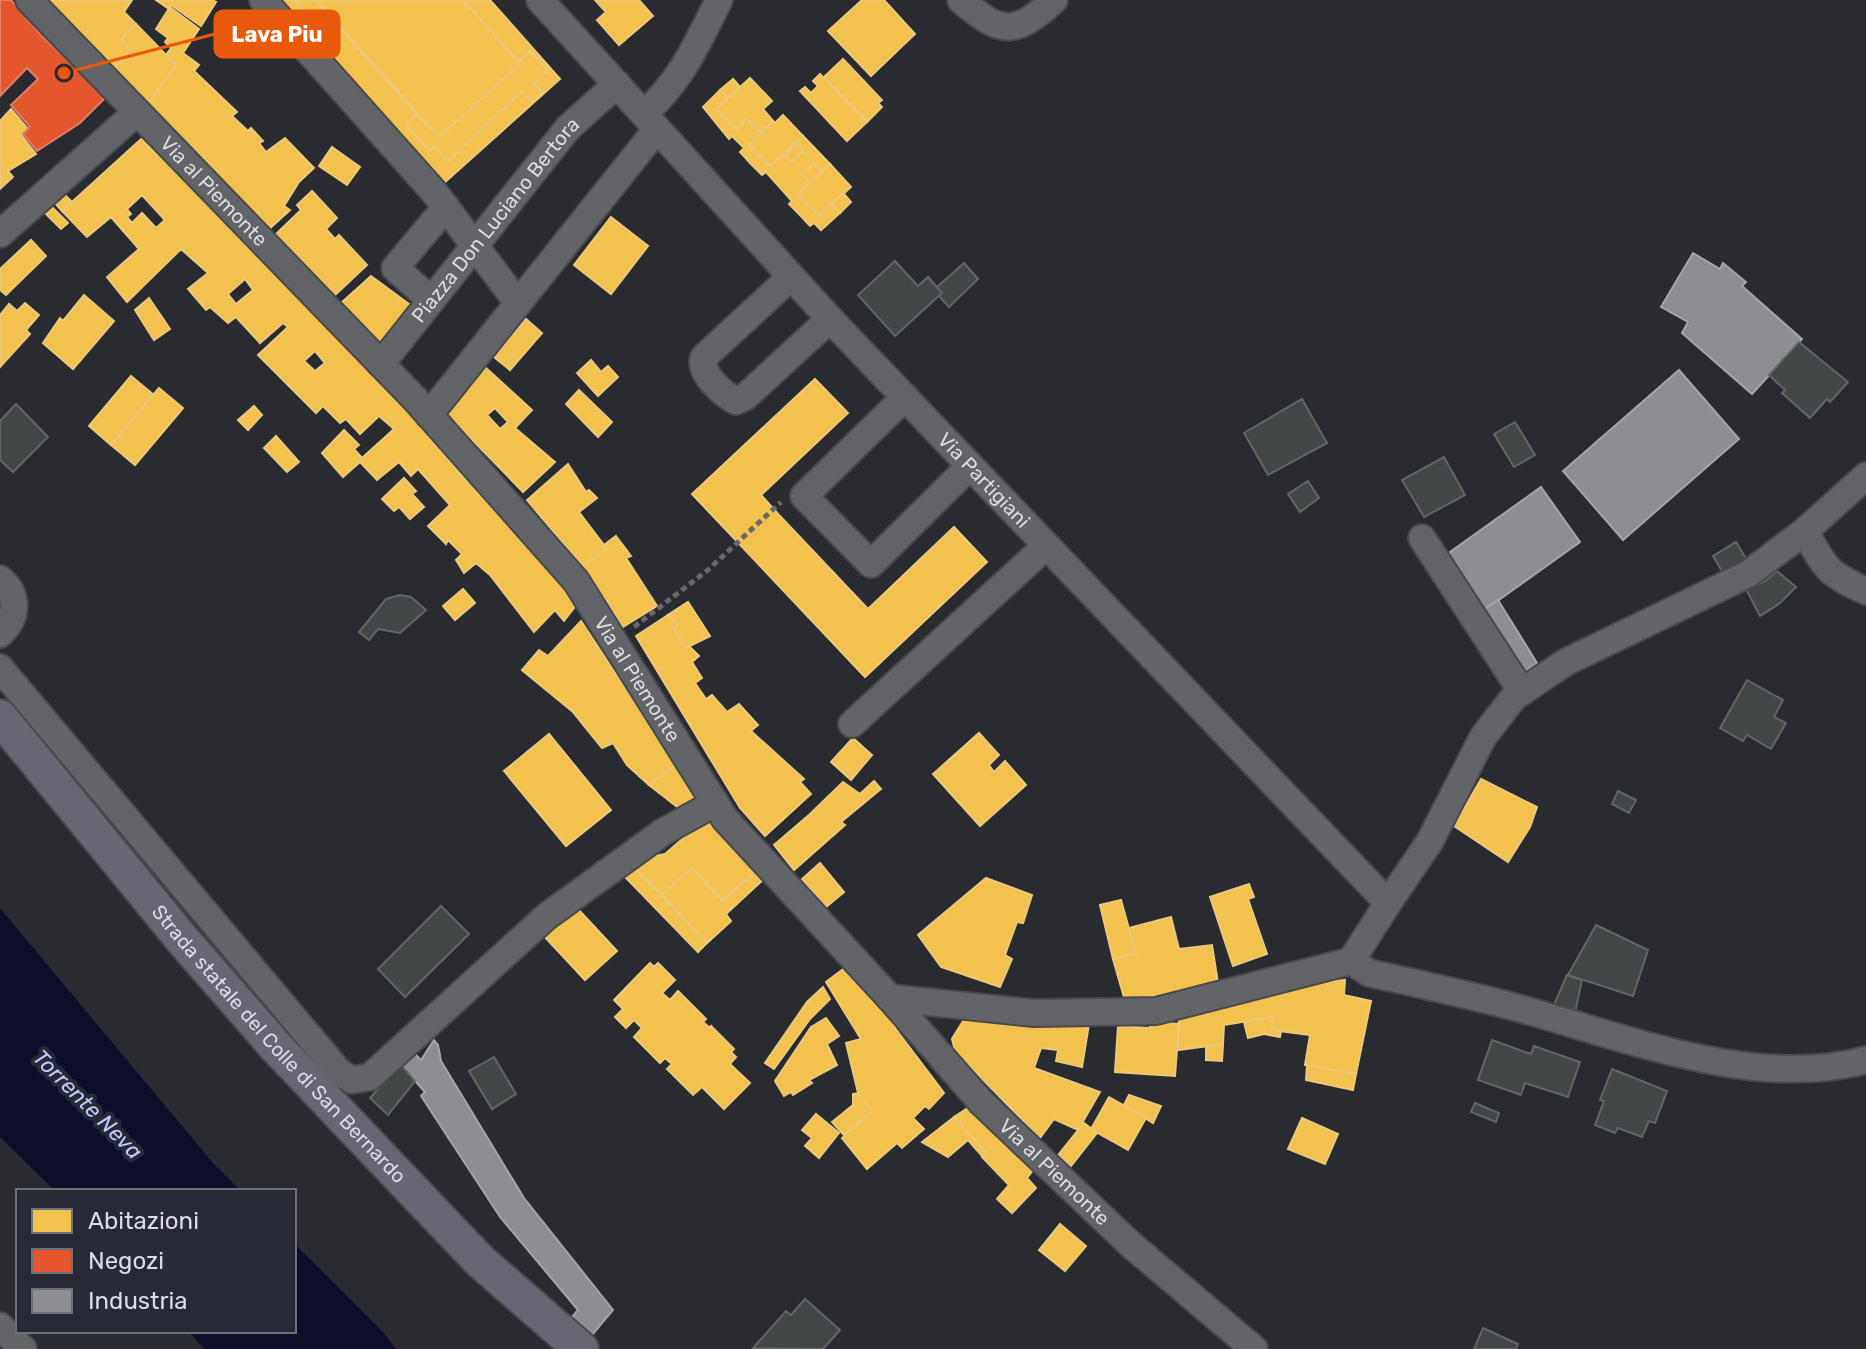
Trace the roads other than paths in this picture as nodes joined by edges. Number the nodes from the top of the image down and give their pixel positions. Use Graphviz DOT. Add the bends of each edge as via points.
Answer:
graph roads {
  1 [pos="29,0"];
  2 [pos="263,0"];
  3 [pos="540,0"];
  4 [pos="719,0"];
  5 [pos="961,0"];
  6 [pos="1054,0"];
  7 [pos="617,84"];
  8 [pos="137,112"];
  9 [pos="651,121"];
  10 [pos="446,207"];
  11 [pos="0,234"];
  12 [pos="475,245"];
  13 [pos="791,277"];
  14 [pos="431,300"];
  15 [pos="518,303"];
  16 [pos="830,319"];
  17 [pos="381,364"];
  18 [pos="905,397"];
  19 [pos="429,415"];
  20 [pos="970,466"];
  21 [pos="1866,476"];
  22 [pos="1805,531"];
  23 [pos="1422,538"];
  24 [pos="1046,546"];
  25 [pos="0,579"];
  26 [pos="1866,591"];
  27 [pos="0,634"];
  28 [pos="0,668"];
  29 [pos="1522,692"];
  30 [pos="0,717"];
  31 [pos="852,724"];
  32 [pos="715,803"];
  33 [pos="1388,903"];
  34 [pos="1351,961"];
  35 [pos="890,998"];
  36 [pos="1866,1060"];
  37 [pos="0,1326"];
  38 [pos="23,1349"];
  39 [pos="581,1349"];
  40 [pos="1254,1349"];
  1 -- 8 [label="street, Via al Piemonte"];
  2 -- 10 [label="street"];
  3 -- 7 [label="street, Via Partigiani"];
  4 -- 9 [label="street"];
  5 -- 6 [label="street" via="986,21 1014,27"];
  7 -- 9 [label="street, Via Partigiani"];
  7 -- 12 [label="street, Piazza Don Luciano Bertora" via="568,128"];
  8 -- 11 [label="street"];
  8 -- 17 [label="street, Via al Piemonte"];
  9 -- 13 [label="street, Via Partigiani"];
  9 -- 15 [label="street"];
  10 -- 12 [label="street"];
  10 -- 14 [label="street" via="395,268"];
  12 -- 14 [label="street, Piazza Don Luciano Bertora"];
  12 -- 15 [label="street"];
  13 -- 16 [label="street, Via Partigiani"];
  13 -- 16 [label="street" via="704,357 704,370 727,396 736,401 745,397"];
  14 -- 17 [label="street, Piazza Don Luciano Bertora"];
  15 -- 19 [label="street"];
  16 -- 18 [label="street, Via Partigiani"];
  17 -- 19 [label="street, Via al Piemonte"];
  18 -- 20 [label="street, Via Partigiani"];
  18 -- 20 [label="street" via="804,496 871,564"];
  19 -- 32 [label="street, Via al Piemonte" via="576,581"];
  20 -- 24 [label="street, Via Partigiani"];
  21 -- 22 [label="street"];
  22 -- 26 [label="street" via="1825,567"];
  22 -- 29 [label="street" via="1748,574 1566,662"];
  23 -- 29 [label="street"];
  24 -- 31 [label="street"];
  24 -- 33 [label="street, Via Partigiani"];
  25 -- 27 [label="street" via="15,605"];
  28 -- 32 [label="street" via="269,991 339,1072 352,1080 370,1077 547,916 663,832"];
  29 -- 33 [label="street" via="1483,737 1430,841"];
  30 -- 39 [label="main road, Strada statale del Colle di San Bernardo" via="277,1048 480,1261"];
  32 -- 35 [label="street, Via al Piemonte"];
  33 -- 34 [label="street"];
  34 -- 35 [label="street" via="1156,1011 1034,1013"];
  34 -- 36 [label="street" via="1369,973 1507,1005 1681,1056 1782,1069"];
  35 -- 40 [label="street, Via al Piemonte" via="982,1103 1129,1243"];
  37 -- 38 [label="street"];
}
